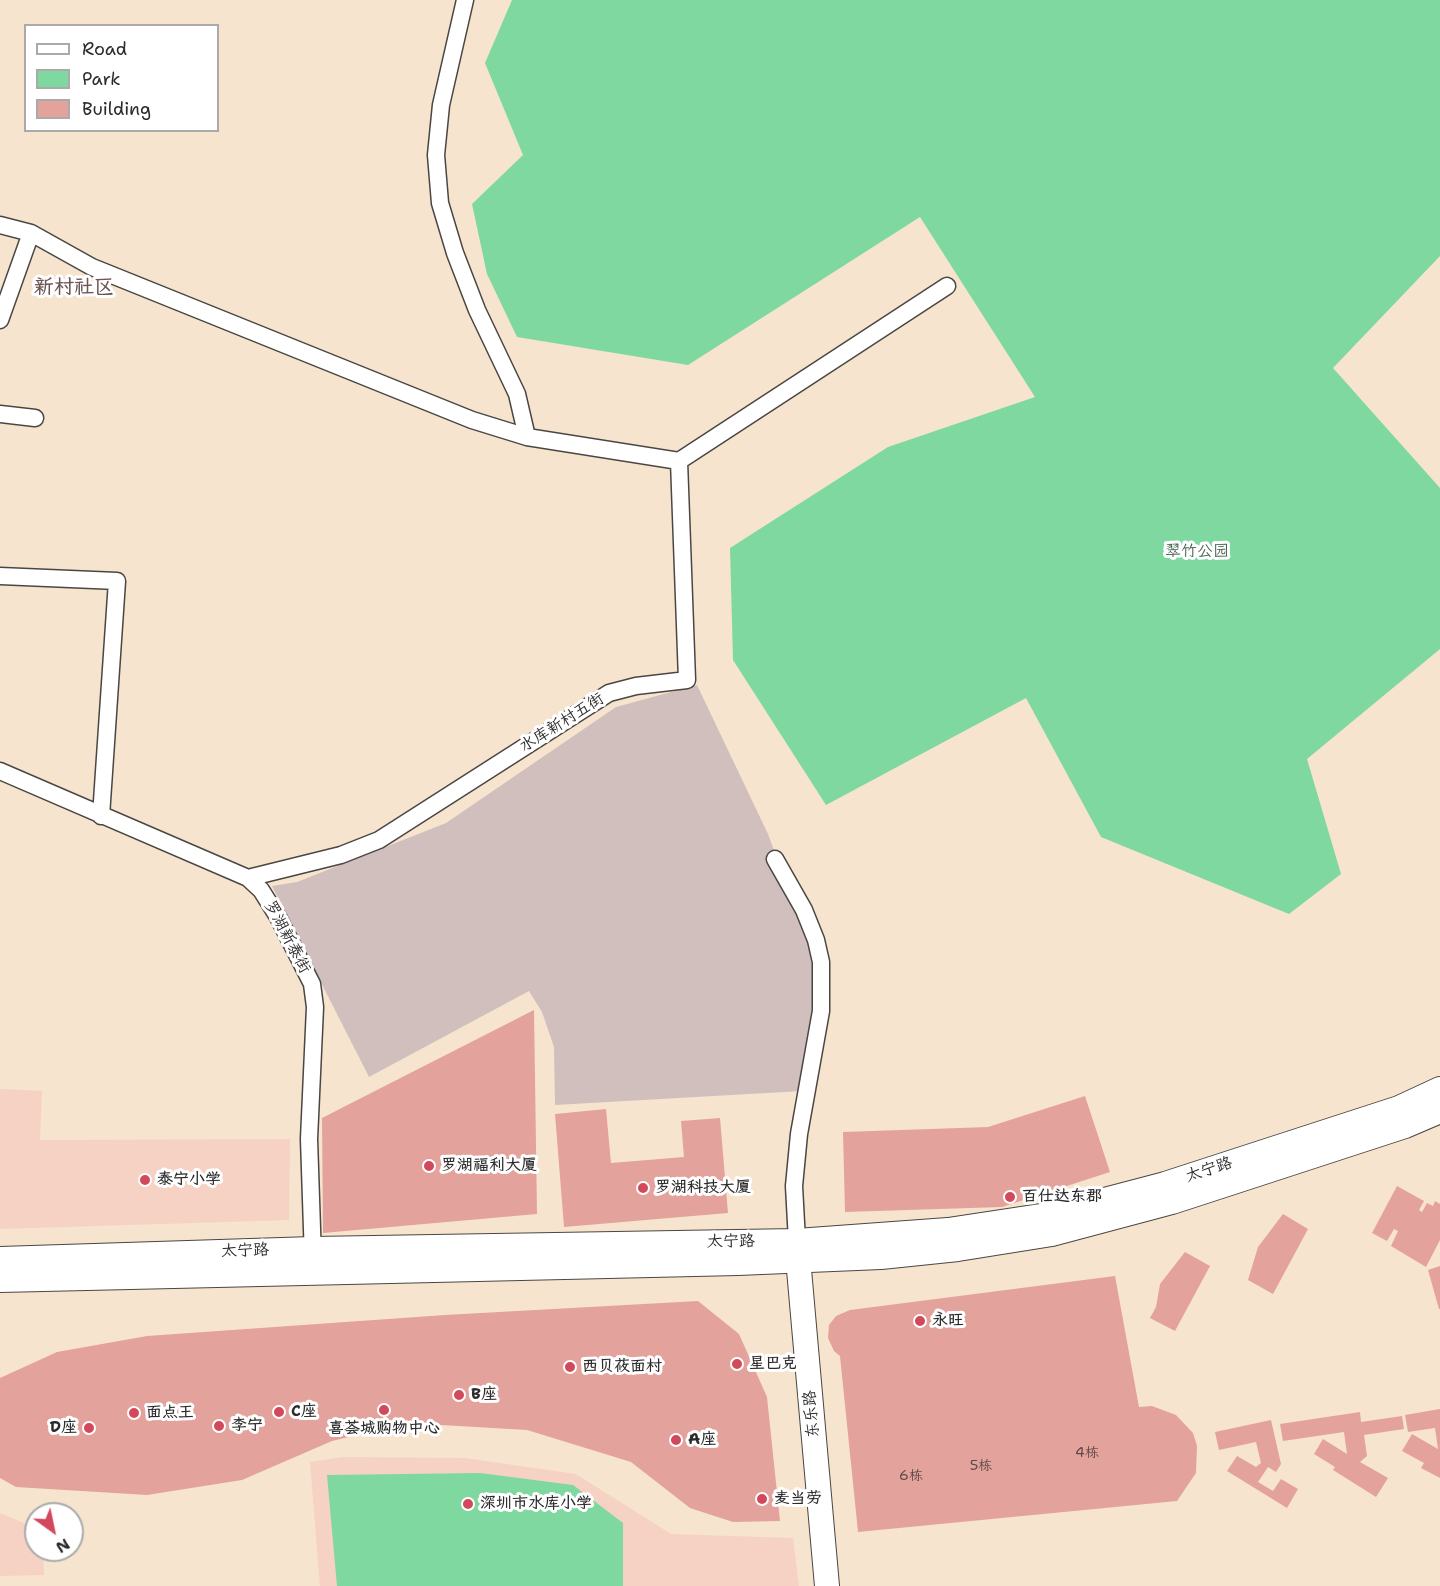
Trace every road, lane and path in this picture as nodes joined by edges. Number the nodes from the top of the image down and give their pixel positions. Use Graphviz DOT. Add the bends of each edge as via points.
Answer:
graph roads {
  1 [pos="465,0"];
  2 [pos="0,225"];
  3 [pos="31,233"];
  4 [pos="947,286"];
  5 [pos="0,320"];
  6 [pos="0,414"];
  7 [pos="35,417"];
  8 [pos="527,437"];
  9 [pos="679,461"];
  10 [pos="0,576"];
  11 [pos="0,771"];
  12 [pos="101,816"];
  13 [pos="775,858"];
  14 [pos="248,878"];
  15 [pos="1440,1089"];
  16 [pos="1440,1111"];
  17 [pos="798,1251"];
  18 [pos="0,1259"];
  19 [pos="313,1260"];
  20 [pos="0,1280"];
  21 [pos="827,1586"];
  1 -- 8 [label="street" via="441,105 436,155 440,203 454,253 517,394"];
  2 -- 3 [label="street"];
  3 -- 5 [label="street"];
  3 -- 8 [label="street" via="92,267 472,420"];
  4 -- 9 [label="street"];
  6 -- 7 [label="street"];
  8 -- 9 [label="street"];
  9 -- 14 [label="street, 水库新村五街" via="687,680 609,693 379,840 341,855"];
  10 -- 12 [label="street" via="117,581"];
  11 -- 12 [label="street, 罗湖新泰街"];
  12 -- 14 [label="street, 罗湖新泰街"];
  13 -- 17 [label="street" via="804,910 821,962 821,1011 794,1186"];
  14 -- 19 [label="street, 罗湖新泰街" via="278,917 312,984 314,1066 309,1139"];
  15 -- 17 [label="main road, 太宁路" via="1399,1108 1287,1146 1047,1215"];
  16 -- 17 [label="main road, 太宁路" via="1204,1192 1052,1234 881,1257"];
  17 -- 19 [label="main road, 太宁路"];
  17 -- 21 [label="main road, 东乐路"];
  18 -- 19 [label="main road, 太宁路"];
  19 -- 20 [label="main road, 太宁路"];
}
